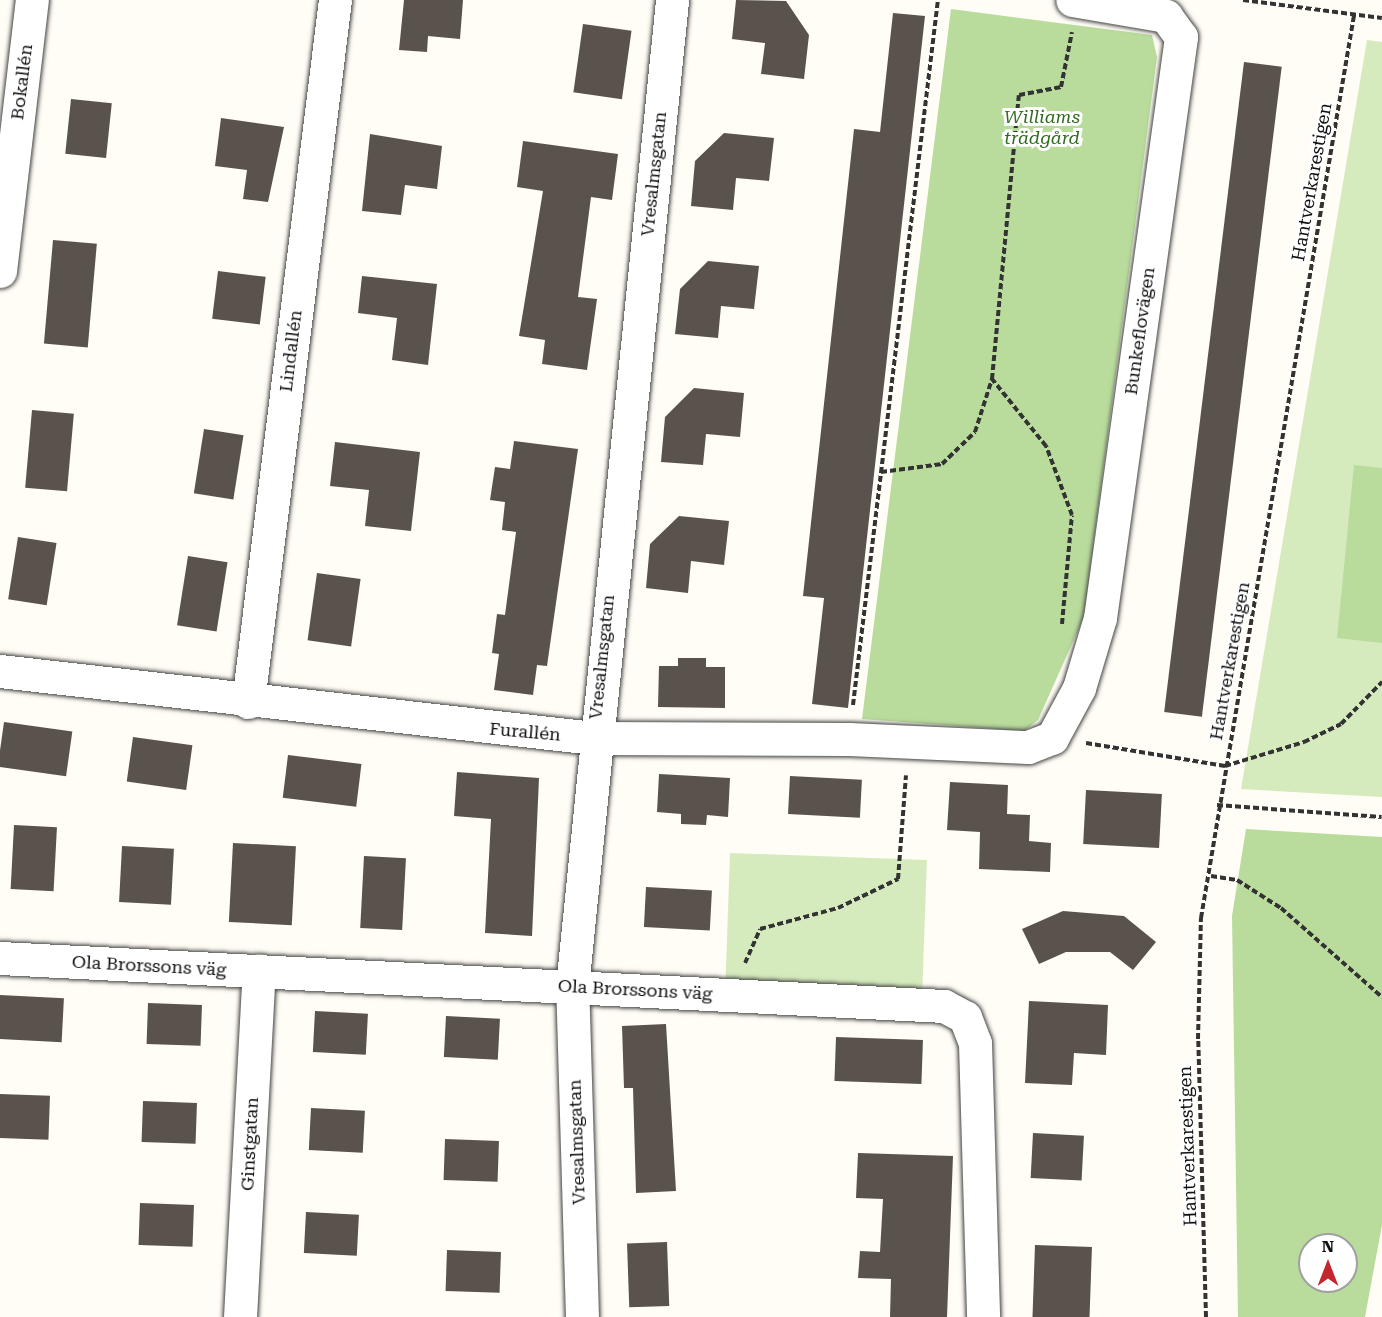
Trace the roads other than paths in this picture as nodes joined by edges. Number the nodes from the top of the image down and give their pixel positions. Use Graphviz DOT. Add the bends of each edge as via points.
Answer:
graph roads {
  1 [pos="32,0"];
  2 [pos="334,0"];
  3 [pos="672,0"];
  4 [pos="1075,0"];
  5 [pos="0,271"];
  6 [pos="0,671"];
  7 [pos="248,702"];
  8 [pos="594,738"];
  9 [pos="1052,738"];
  10 [pos="0,958"];
  11 [pos="259,971"];
  12 [pos="572,987"];
  13 [pos="240,1317"];
  14 [pos="582,1317"];
  15 [pos="983,1317"];
  1 -- 5 [label="street, Bokallén"];
  2 -- 7 [label="street, Lindallén"];
  3 -- 8 [label="street, Vresalmsgatan"];
  4 -- 9 [label="street, Bunkeflovägen" via="1166,16 1181,37 1100,618 1079,687"];
  6 -- 7 [label="street, Furallén"];
  7 -- 8 [label="street, Furallén"];
  8 -- 9 [label="street, Furallén" via="849,739 1028,747"];
  8 -- 12 [label="street, Vresalmsgatan"];
  10 -- 11 [label="street, Ola Brorssons väg"];
  11 -- 12 [label="street, Ola Brorssons väg"];
  11 -- 13 [label="street, Ginstgatan"];
  12 -- 14 [label="street, Vresalmsgatan"];
  12 -- 15 [label="street, Ola Brorssons väg" via="944,1006 966,1017 975,1043"];
}
